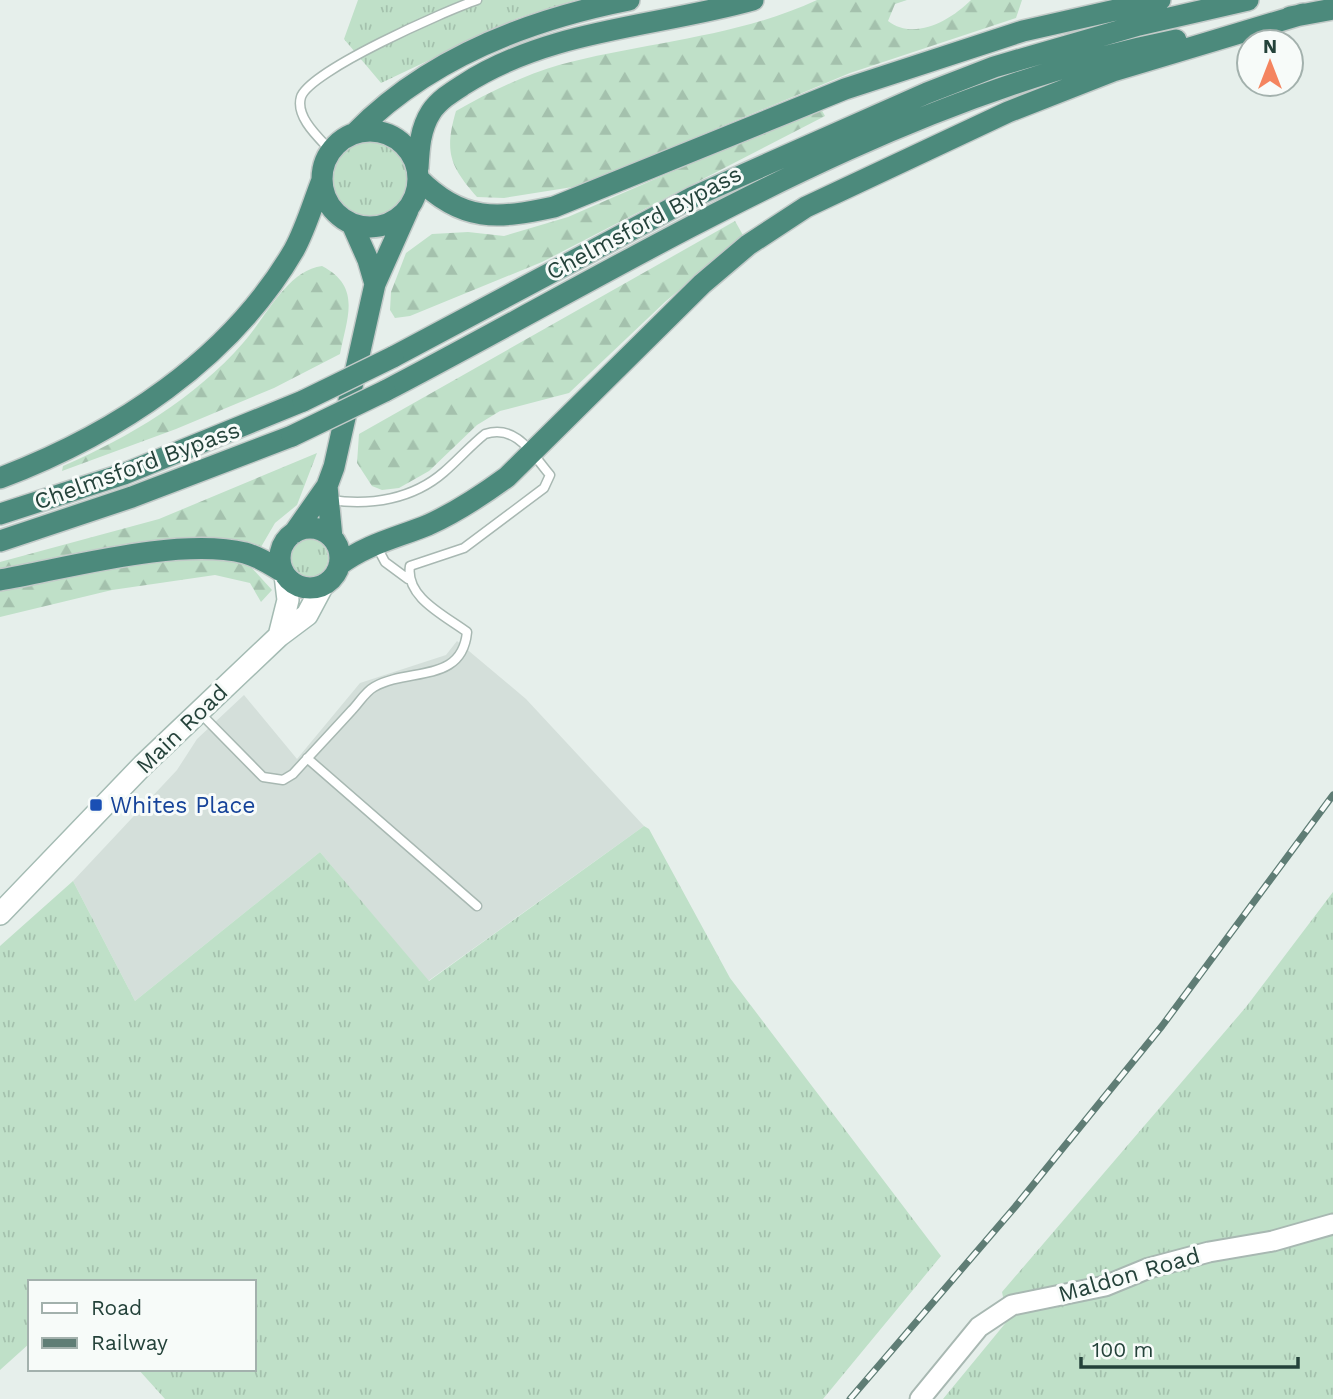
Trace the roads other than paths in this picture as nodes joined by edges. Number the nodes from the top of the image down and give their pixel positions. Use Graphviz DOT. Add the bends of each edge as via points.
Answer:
graph roads {
  1 [pos="477,0"];
  2 [pos="629,0"];
  3 [pos="753,0"];
  4 [pos="1160,0"];
  5 [pos="1248,0"];
  6 [pos="1333,9"];
  7 [pos="1303,14"];
  8 [pos="355,133"];
  9 [pos="331,151"];
  10 [pos="418,173"];
  11 [pos="322,180"];
  12 [pos="408,210"];
  13 [pos="352,224"];
  14 [pos="374,284"];
  15 [pos="531,453"];
  16 [pos="0,478"];
  17 [pos="325,495"];
  18 [pos="0,514"];
  19 [pos="294,533"];
  20 [pos="332,538"];
  21 [pos="0,541"];
  22 [pos="375,542"];
  23 [pos="339,565"];
  24 [pos="284,574"];
  25 [pos="408,579"];
  26 [pos="0,580"];
  27 [pos="323,585"];
  28 [pos="279,636"];
  29 [pos="199,712"];
  30 [pos="307,758"];
  31 [pos="477,906"];
  32 [pos="0,914"];
  33 [pos="1333,1224"];
  34 [pos="920,1399"];
  1 -- 9 [label="lane" via="377,44 306,88 302,112"];
  2 -- 8 [label="highway" via="547,18 491,41 382,106"];
  3 -- 10 [label="highway" via="580,37 486,71 432,111 420,142"];
  4 -- 10 [label="highway" via="1023,32 845,89 554,207 510,216 474,214 449,204"];
  5 -- 18 [label="highway, Chelmsford Bypass, bridge" via="1139,25 994,67 927,93 693,198 303,401 124,474"];
  6 -- 7 [label="highway, Chelmsford Bypass"];
  7 -- 15 [label="highway" via="1113,71 1008,112 806,207 702,284"];
  7 -- 21 [label="highway, Chelmsford Bypass, bridge" via="1139,47 990,93 845,151 705,217 385,391 292,436"];
  8 -- 9 [label="highway"];
  8 -- 10 [label="highway" via="375,131 396,138 410,151"];
  9 -- 11 [label="highway"];
  10 -- 12 [label="highway" via="415,198"];
  11 -- 13 [label="highway" via="332,210"];
  11 -- 16 [label="highway" via="295,248 269,288 188,372 116,423 45,461"];
  12 -- 13 [label="highway" via="389,224"];
  12 -- 14 [label="highway"];
  13 -- 14 [label="highway"];
  14 -- 17 [label="highway"];
  15 -- 17 [label="lane" via="513,435 493,432 412,493 365,503"];
  15 -- 22 [label="highway" via="474,502 425,526"];
  15 -- 25 [label="lane" via="550,475 544,488 464,548 410,566"];
  17 -- 19 [label="highway"];
  17 -- 20 [label="highway"];
  19 -- 20 [label="highway" via="316,529"];
  19 -- 24 [label="highway" via="281,552"];
  20 -- 23 [label="highway"];
  22 -- 23 [label="highway"];
  22 -- 25 [label="lane" via="385,562"];
  23 -- 27 [label="highway"];
  24 -- 26 [label="highway" via="246,553 212,549 150,554"];
  24 -- 27 [label="highway" via="301,587"];
  24 -- 28 [label="main road" via="288,600"];
  25 -- 30 [label="lane" via="414,591 467,632 465,648 448,667 372,688"];
  27 -- 28 [label="main road, Main Road" via="307,615"];
  28 -- 29 [label="main road, Main Road"];
  29 -- 30 [label="lane" via="262,777 283,780"];
  29 -- 32 [label="main road, Main Road"];
  30 -- 31 [label="lane"];
  33 -- 34 [label="street, Maldon Road" via="1161,1265 1105,1286 1012,1305 979,1327"];
}
